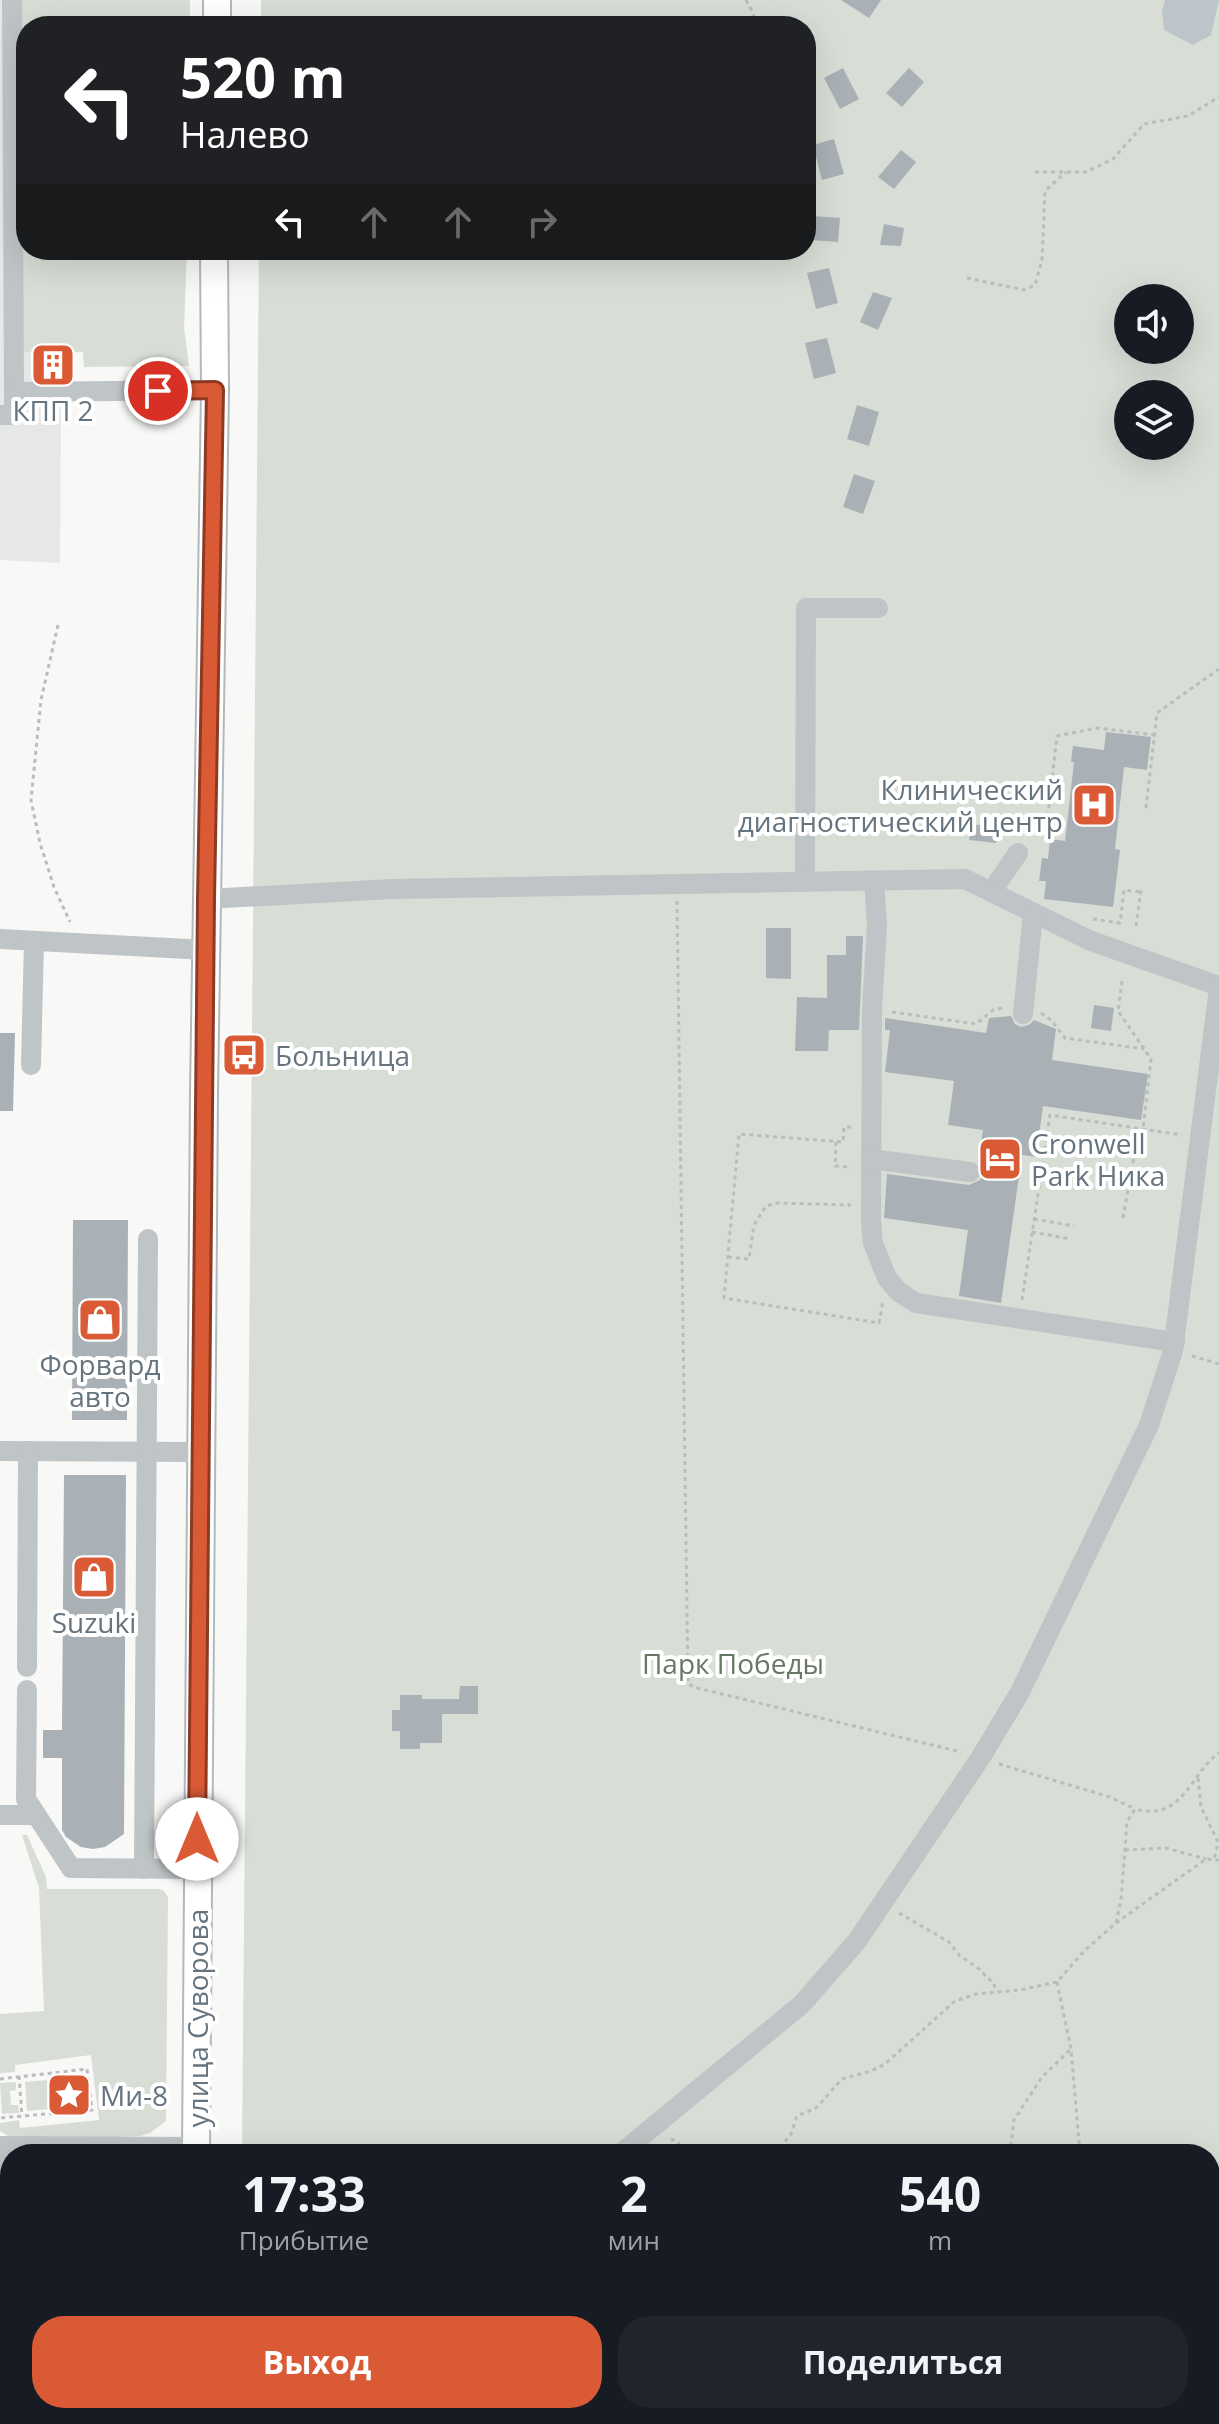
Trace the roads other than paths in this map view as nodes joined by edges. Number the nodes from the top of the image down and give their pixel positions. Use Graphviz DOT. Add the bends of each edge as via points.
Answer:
graph roads {
  1 [pos="12,0"];
  2 [pos="6,67"];
  3 [pos="214,260"];
  4 [pos="215,390"];
  5 [pos="14,392"];
  6 [pos="0,415"];
  7 [pos="878,608"];
  8 [pos="1018,853"];
  9 [pos="874,881"];
  10 [pos="805,882"];
  11 [pos="992,891"];
  12 [pos="206,899"];
  13 [pos="1033,914"];
  14 [pos="0,939"];
  15 [pos="34,941"];
  16 [pos="206,950"];
  17 [pos="1219,987"];
  18 [pos="1023,1014"];
  19 [pos="31,1065"];
  20 [pos="871,1164"];
  21 [pos="970,1172"];
  22 [pos="148,1239"];
  23 [pos="1174,1347"];
  24 [pos="0,1451"];
  25 [pos="28,1451"];
  26 [pos="147,1452"];
  27 [pos="200,1452"];
  28 [pos="27,1667"];
  29 [pos="27,1690"];
  30 [pos="0,1815"];
  31 [pos="36,1815"];
  32 [pos="144,1869"];
  33 [pos="197,1869"];
  34 [pos="196,2144"];
  35 [pos="632,2144"];
  1 -- 2 [label="lane"];
  2 -- 5 [label="lane"];
  3 -- 4 [label="main road, улица Суворова"];
  4 -- 5 [label="lane"];
  4 -- 12 [label="main road, улица Суворова"];
  5 -- 6 [label="lane" via="14,415"];
  7 -- 10 [label="lane" via="806,608"];
  8 -- 11 [label="lane"];
  9 -- 10 [label="lane"];
  9 -- 11 [label="lane" via="965,879"];
  9 -- 20 [label="lane"];
  10 -- 12 [label="lane" via="393,889"];
  11 -- 13 [label="lane"];
  12 -- 16 [label="main road, улица Суворова"];
  13 -- 17 [label="lane"];
  13 -- 18 [label="lane"];
  14 -- 15 [label="lane"];
  15 -- 16 [label="lane"];
  15 -- 19 [label="lane"];
  16 -- 27 [label="main road, улица Суворова"];
  17 -- 23 [label="lane"];
  20 -- 21 [label="lane"];
  20 -- 23 [label="lane" via="873,1243 887,1278 916,1303"];
  22 -- 26 [label="lane"];
  23 -- 35 [label="lane" via="1149,1425 1020,1692 857,1941 802,2004"];
  24 -- 25 [label="lane"];
  25 -- 26 [label="lane"];
  25 -- 28 [label="lane"];
  26 -- 27 [label="lane"];
  26 -- 32 [label="lane"];
  27 -- 33 [label="main road, улица Суворова"];
  29 -- 31 [label="lane" via="26,1799"];
  30 -- 31 [label="lane"];
  31 -- 32 [label="lane" via="71,1868"];
  32 -- 33 [label="lane"];
  33 -- 34 [label="main road, улица Суворова"];
}
